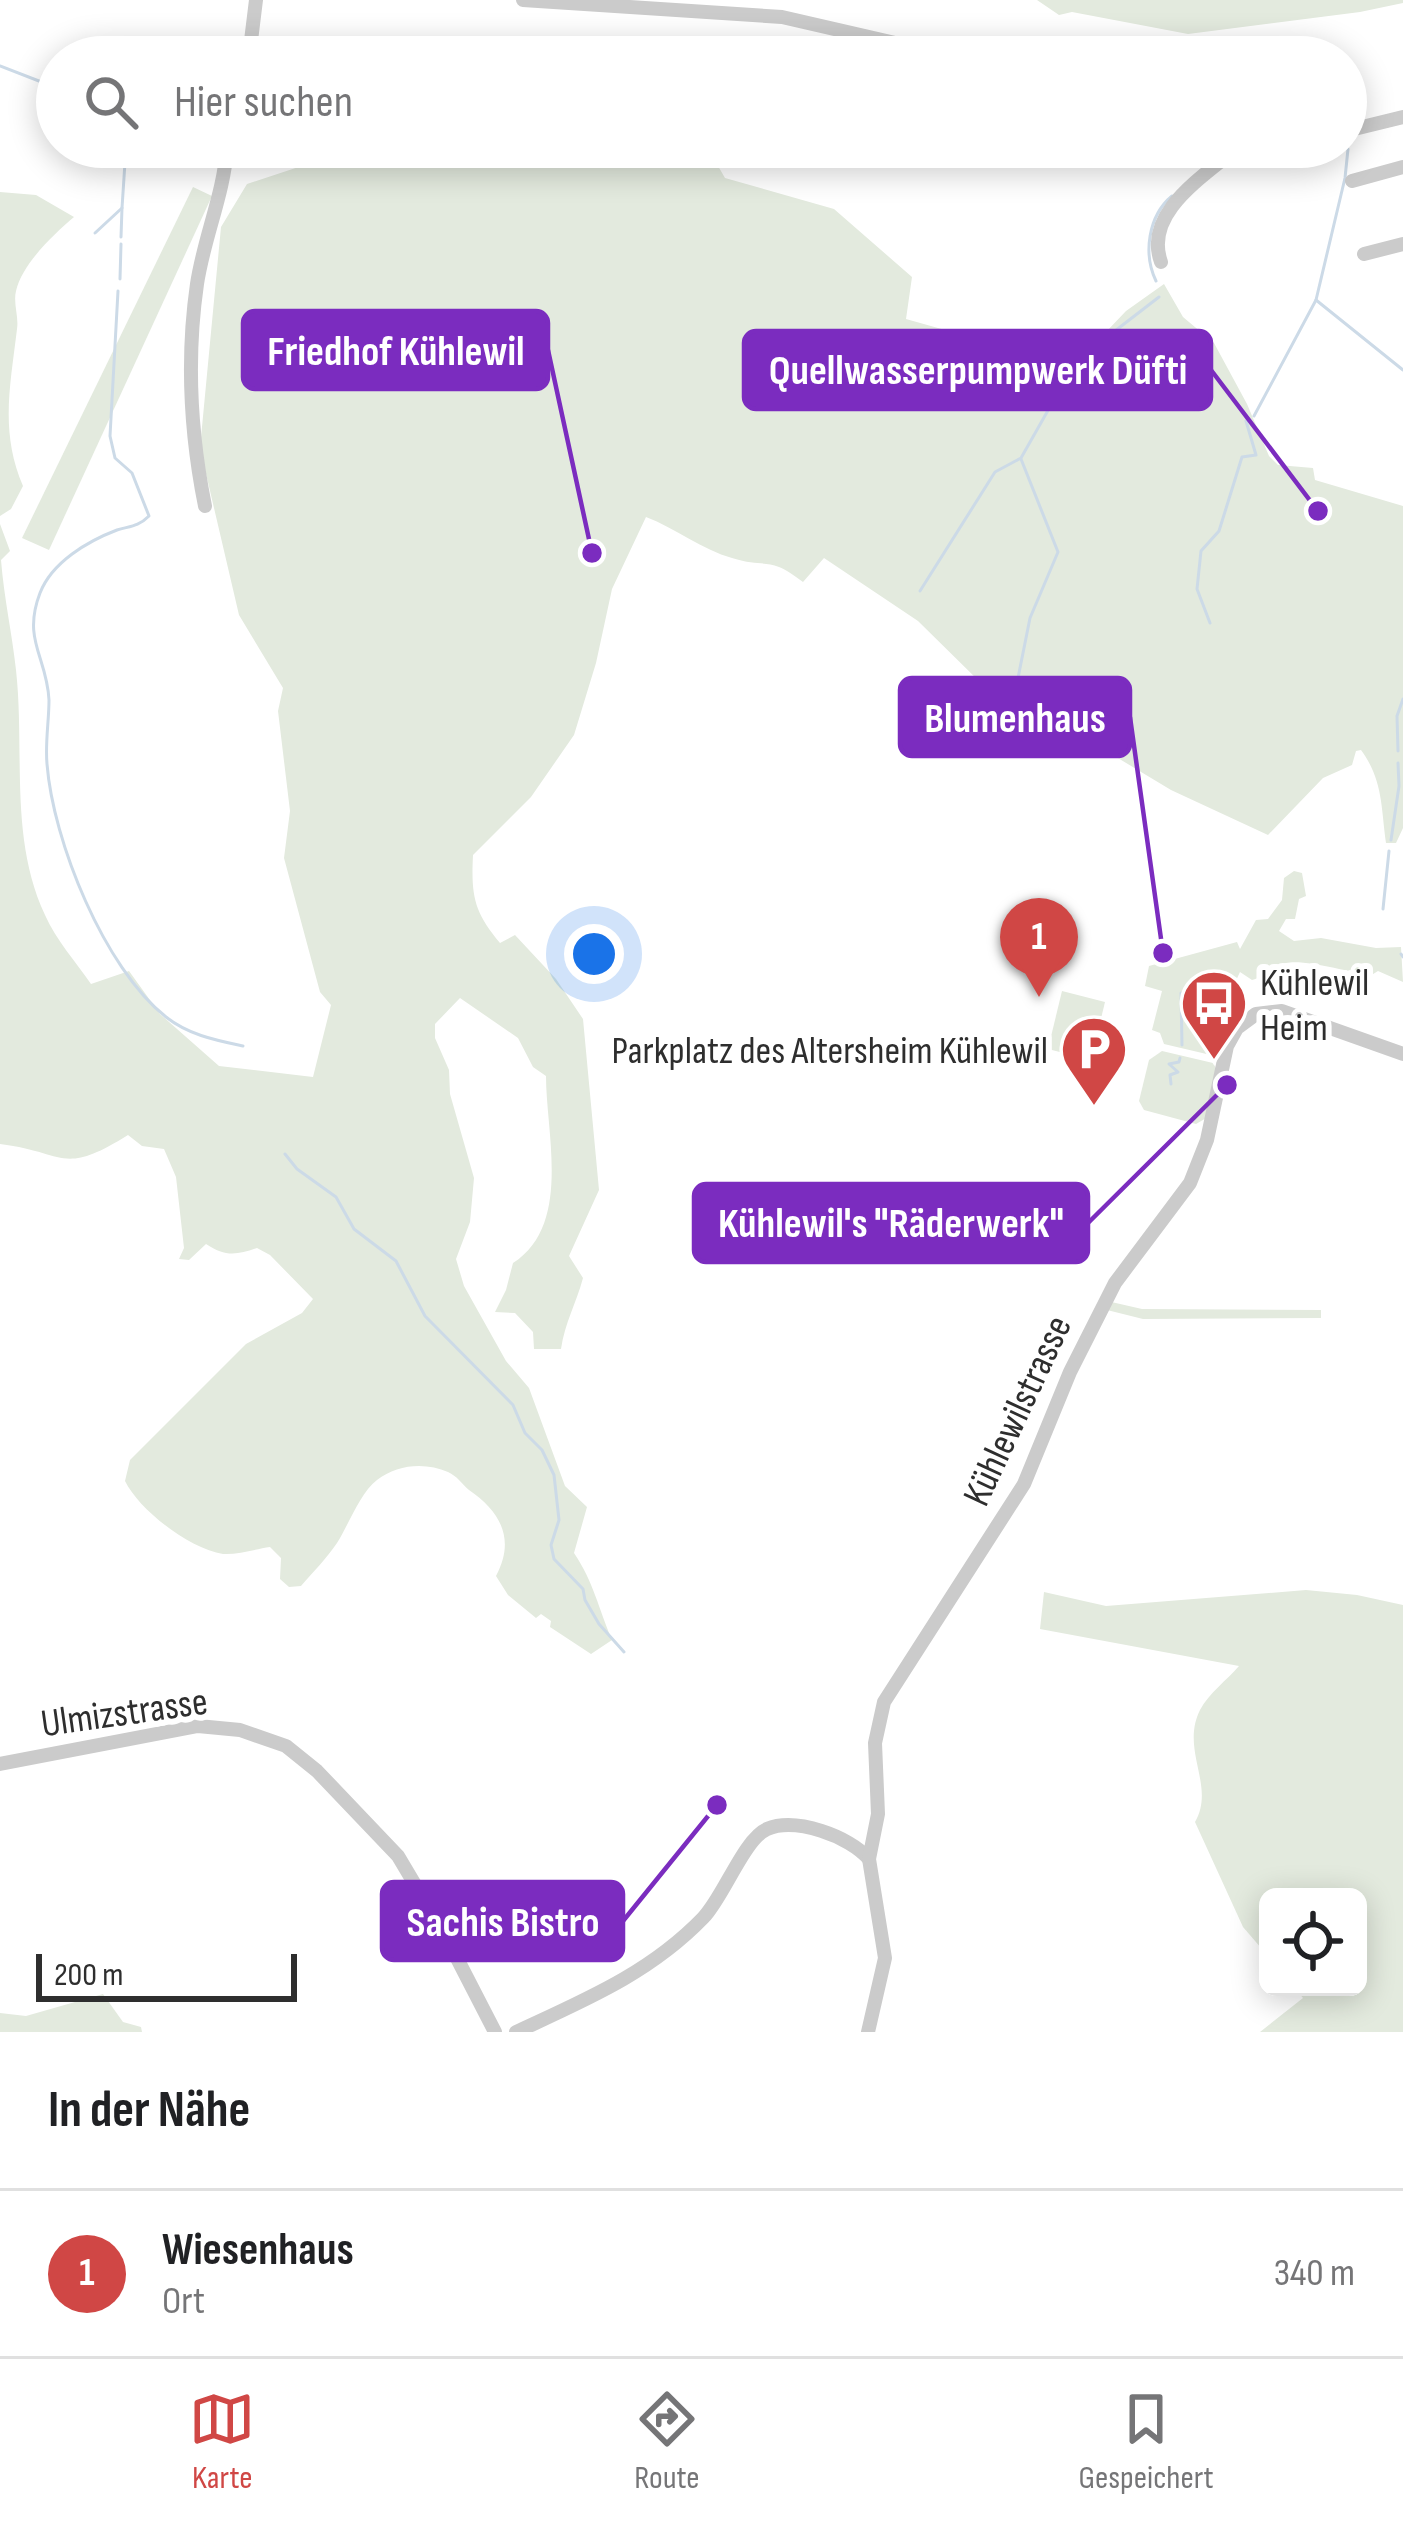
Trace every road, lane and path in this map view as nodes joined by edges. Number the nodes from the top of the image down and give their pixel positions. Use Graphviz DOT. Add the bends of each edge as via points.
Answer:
graph roads {
  1 [pos="256,0"];
  2 [pos="524,0"];
  3 [pos="252,36"];
  4 [pos="865,36"];
  5 [pos="1403,117"];
  6 [pos="1367,125"];
  7 [pos="1403,167"];
  8 [pos="225,168"];
  9 [pos="1214,168"];
  10 [pos="1352,181"];
  11 [pos="1403,244"];
  12 [pos="1364,254"];
  13 [pos="1161,262"];
  14 [pos="205,506"];
  15 [pos="1403,1054"];
  16 [pos="0,1764"];
  17 [pos="873,1834"];
  18 [pos="850,1843"];
  19 [pos="868,1858"];
  20 [pos="495,2032"];
  21 [pos="516,2032"];
  22 [pos="868,2032"];
  1 -- 3 [label="street"];
  2 -- 4 [label="street" via="782,17"];
  5 -- 6 [label="street"];
  7 -- 10 [label="street"];
  8 -- 14 [label="street" via="197,285 194,334 190,419"];
  9 -- 13 [label="street" via="1161,222"];
  11 -- 12 [label="street"];
  15 -- 17 [label="street, Kühlewilstrasse" via="1282,1011 1256,1014 1233,1033 1190,1183 1115,1283 1024,1484 887,1694 876,1737"];
  16 -- 20 [label="street, Ulmizstrasse" via="198,1726 257,1733 305,1760 398,1856"];
  17 -- 18 [label="street"];
  17 -- 19 [label="street, Kühlewilstrasse"];
  18 -- 19 [label="street"];
  18 -- 21 [label="street" via="791,1827 763,1832 708,1914 657,1958 610,1990"];
  19 -- 22 [label="street" via="885,1958"];
}
